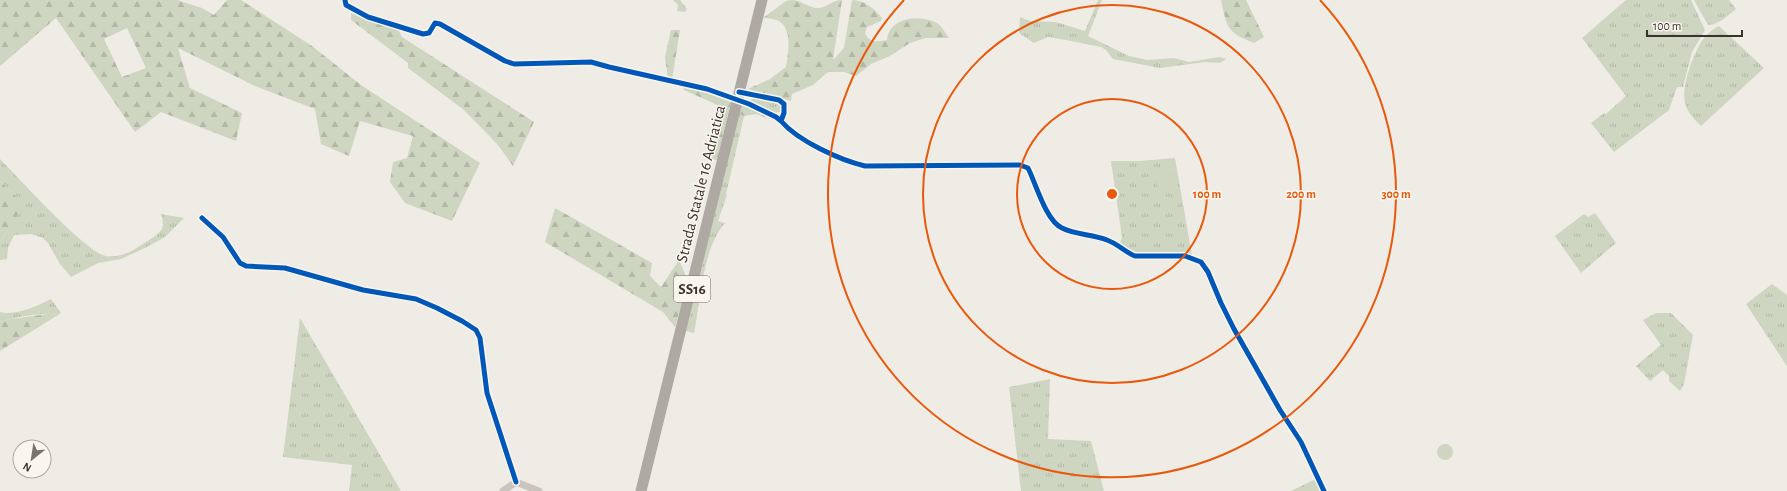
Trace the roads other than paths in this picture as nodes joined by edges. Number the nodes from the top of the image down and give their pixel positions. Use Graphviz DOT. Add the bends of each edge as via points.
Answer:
graph roads {
  1 [pos="345,0"];
  2 [pos="762,0"];
  3 [pos="740,90"];
  4 [pos="781,121"];
  5 [pos="202,218"];
  6 [pos="516,482"];
  7 [pos="503,491"];
  8 [pos="539,491"];
  9 [pos="641,491"];
  10 [pos="1324,491"];
  1 -- 4 [label="street, bridge" via="346,5 368,17 423,34 429,33 435,23 440,24 514,64 591,62 707,89 749,104"];
  2 -- 3 [label="main road, Strada Statale 16 Adriatica / SS16"];
  3 -- 4 [label="street" via="779,100 784,104"];
  3 -- 9 [label="main road, Strada Statale 16 Adriatica / SS16"];
  4 -- 10 [label="street" via="793,133 809,142 848,162 865,166 1020,165 1028,168 1050,216 1061,228 1119,244 1136,256 1185,256 1201,262 1234,329 1301,442"];
  5 -- 6 [label="street" via="223,237 240,263 246,266 285,268 363,290 416,300 476,330 480,338 487,393"];
  6 -- 7 [label="street"];
  6 -- 8 [label="street"];
}
